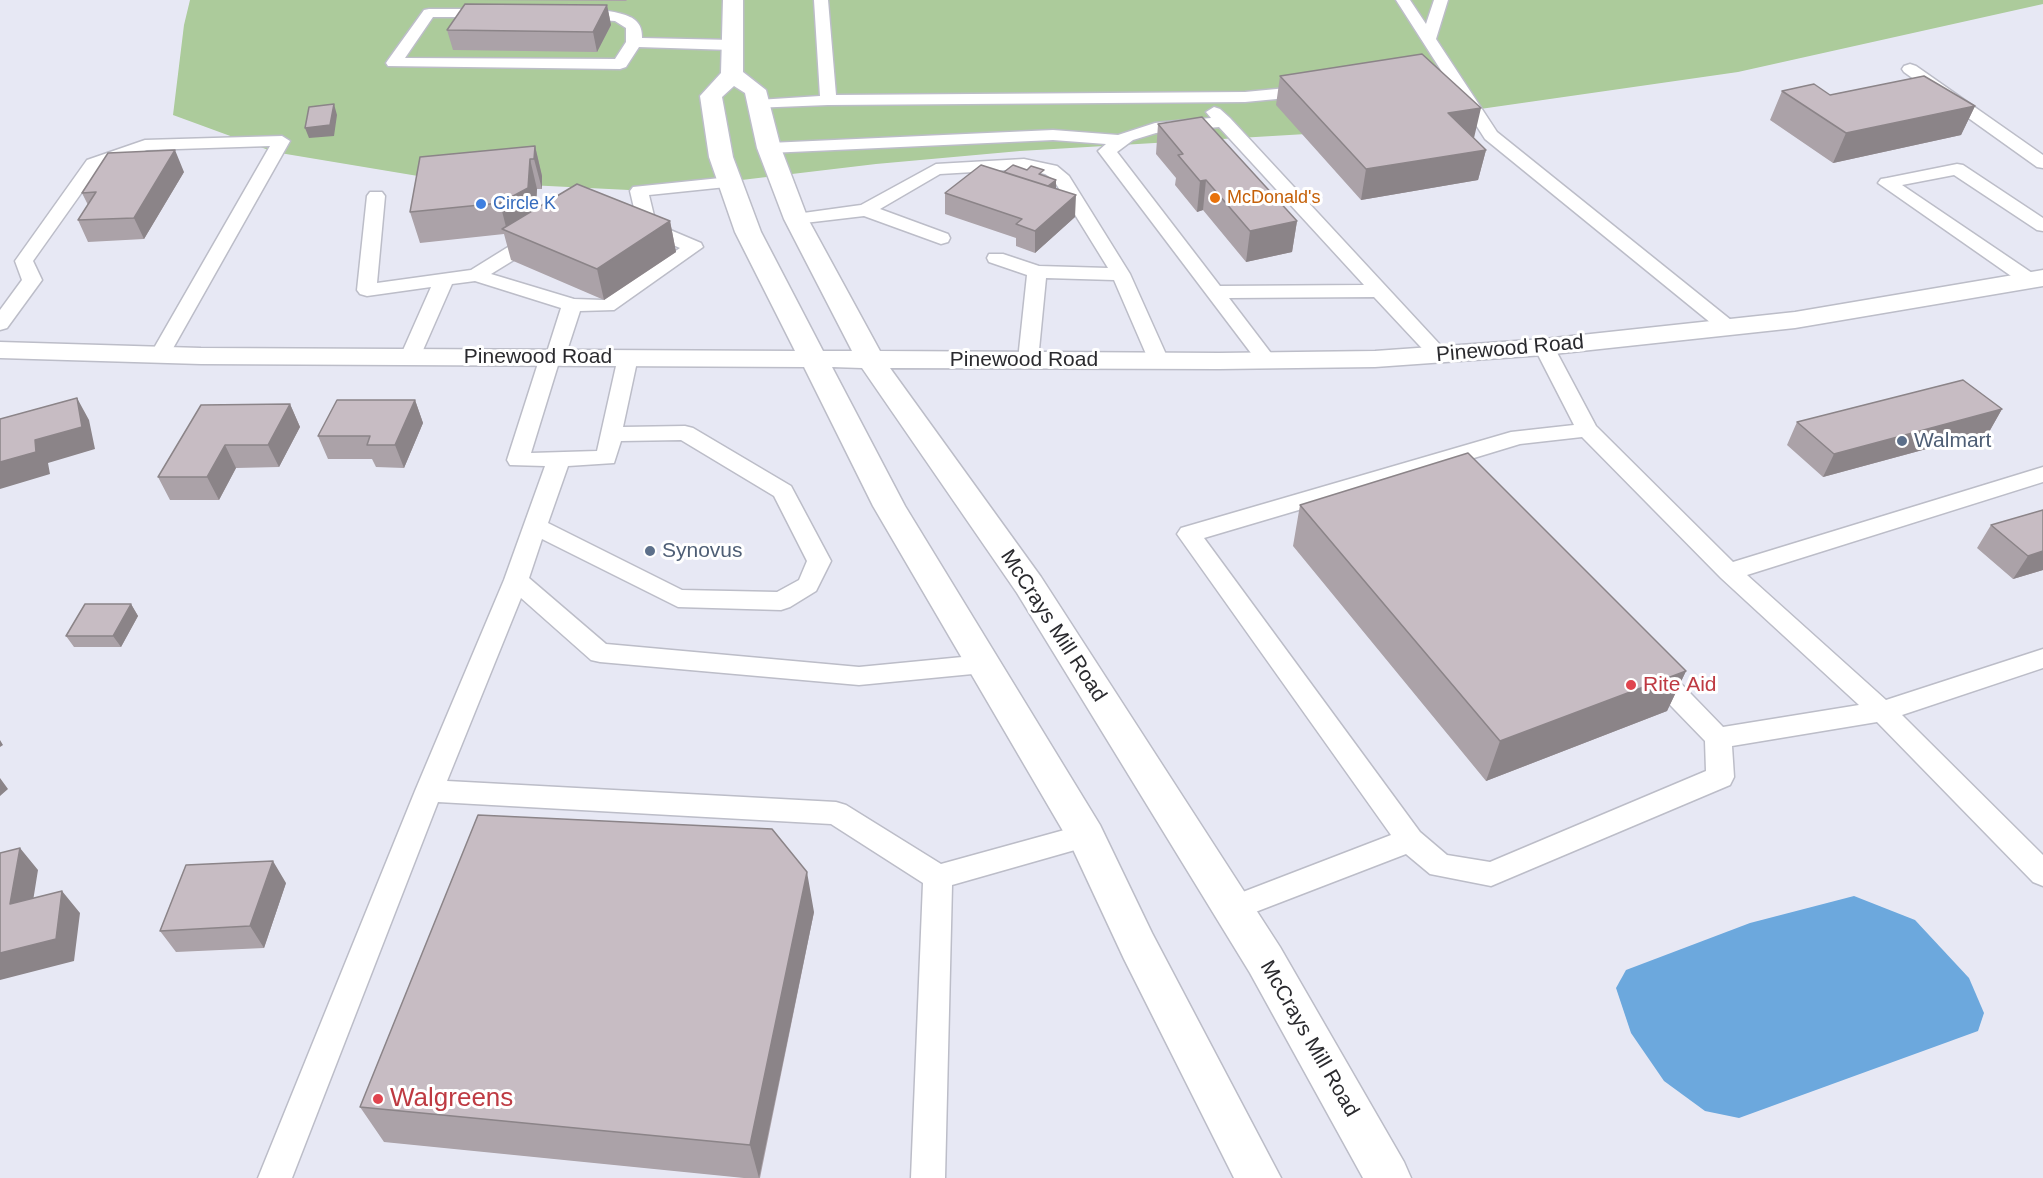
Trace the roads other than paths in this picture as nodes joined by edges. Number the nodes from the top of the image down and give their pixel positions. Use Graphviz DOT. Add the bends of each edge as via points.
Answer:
graph roads {
  1 [pos="733,0"];
  2 [pos="821,0"];
  3 [pos="1403,0"];
  4 [pos="1441,0"];
  5 [pos="510,14"];
  6 [pos="557,14"];
  7 [pos="1429,39"];
  8 [pos="634,42"];
  9 [pos="732,60"];
  10 [pos="1910,69"];
  11 [pos="1454,78"];
  12 [pos="1434,80"];
  13 [pos="1326,89"];
  14 [pos="1200,97"];
  15 [pos="828,100"];
  16 [pos="758,105"];
  17 [pos="1224,122"];
  18 [pos="1121,140"];
  19 [pos="769,148"];
  20 [pos="2043,163"];
  21 [pos="730,182"];
  22 [pos="376,196"];
  23 [pos="866,210"];
  24 [pos="628,218"];
  25 [pos="796,219"];
  26 [pos="2043,226"];
  27 [pos="553,228"];
  28 [pos="656,235"];
  29 [pos="941,238"];
  30 [pos="996,258"];
  31 [pos="1037,272"];
  32 [pos="542,273"];
  33 [pos="1121,274"];
  34 [pos="476,275"];
  35 [pos="444,280"];
  36 [pos="2037,280"];
  37 [pos="520,289"];
  38 [pos="1380,291"];
  39 [pos="1215,292"];
  40 [pos="572,299"];
  41 [pos="0,324"];
  42 [pos="1729,328"];
  43 [pos="1544,347"];
  44 [pos="0,350"];
  45 [pos="1438,354"];
  46 [pos="160,355"];
  47 [pos="410,357"];
  48 [pos="552,357"];
  49 [pos="628,357"];
  50 [pos="870,359"];
  51 [pos="816,360"];
  52 [pos="1028,360"];
  53 [pos="1159,361"];
  54 [pos="1267,361"];
  55 [pos="1587,430"];
  56 [pos="611,434"];
  57 [pos="1448,458"];
  58 [pos="559,459"];
  59 [pos="2043,474"];
  60 [pos="1489,500"];
  61 [pos="535,526"];
  62 [pos="1729,572"];
  63 [pos="516,580"];
  64 [pos="1636,653"];
  65 [pos="2043,658"];
  66 [pos="983,664"];
  67 [pos="1882,711"];
  68 [pos="1718,738"];
  69 [pos="429,791"];
  70 [pos="1086,836"];
  71 [pos="1410,840"];
  72 [pos="2043,874"];
  73 [pos="938,877"];
  74 [pos="1232,909"];
  75 [pos="275,1178"];
  76 [pos="928,1178"];
  77 [pos="1258,1178"];
  78 [pos="1388,1178"];
  1 -- 9 [label="street"];
  2 -- 15 [label="lane"];
  3 -- 7 [label="lane"];
  4 -- 7 [label="lane"];
  5 -- 8 [label="lane" via="429,13 394,63 620,64"];
  6 -- 8 [label="lane" via="604,15 626,20 633,27"];
  7 -- 11 [label="lane"];
  8 -- 9 [label="lane"];
  9 -- 16 [label="street, McCrays Mill Road" via="755,90"];
  9 -- 21 [label="street" via="711,96 721,157"];
  10 -- 20 [label="lane"];
  11 -- 12 [label="lane"];
  11 -- 42 [label="lane" via="1491,135"];
  13 -- 14 [label="lane"];
  14 -- 15 [label="lane"];
  14 -- 17 [label="lane"];
  15 -- 16 [label="lane"];
  16 -- 19 [label="street, McCrays Mill Road"];
  17 -- 18 [label="lane" via="1155,128"];
  17 -- 38 [label="lane"];
  18 -- 19 [label="lane" via="1053,135"];
  18 -- 39 [label="lane" via="1107,151"];
  19 -- 25 [label="street, McCrays Mill Road"];
  21 -- 28 [label="lane" via="639,191"];
  21 -- 51 [label="street" via="748,232"];
  22 -- 35 [label="lane" via="367,290"];
  23 -- 25 [label="lane"];
  23 -- 29 [label="lane"];
  23 -- 33 [label="lane" via="936,170 1035,165 1060,176"];
  24 -- 28 [label="lane"];
  25 -- 50 [label="street, McCrays Mill Road"];
  26 -- 36 [label="lane" via="1957,169 1887,183"];
  27 -- 34 [label="lane"];
  28 -- 40 [label="lane" via="694,248 607,306"];
  30 -- 31 [label="lane"];
  31 -- 33 [label="lane"];
  31 -- 52 [label="lane"];
  32 -- 37 [label="lane"];
  33 -- 53 [label="lane"];
  34 -- 35 [label="lane"];
  34 -- 37 [label="lane"];
  35 -- 47 [label="lane"];
  36 -- 42 [label="street, Pinewood Road"];
  37 -- 40 [label="lane"];
  38 -- 39 [label="lane"];
  38 -- 45 [label="lane"];
  39 -- 54 [label="lane"];
  40 -- 48 [label="lane"];
  41 -- 46 [label="lane" via="32,280 24,261 93,164 145,145 282,141"];
  42 -- 43 [label="street, Pinewood Road"];
  43 -- 45 [label="street, Pinewood Road"];
  43 -- 55 [label="lane"];
  44 -- 46 [label="street, Pinewood Road"];
  45 -- 54 [label="street, Pinewood Road"];
  46 -- 47 [label="street, Pinewood Road"];
  47 -- 48 [label="street, Pinewood Road"];
  48 -- 49 [label="street, Pinewood Road"];
  48 -- 58 [label="lane" via="518,460"];
  49 -- 51 [label="street, Pinewood Road"];
  49 -- 56 [label="lane"];
  50 -- 51 [label="street, Pinewood Road"];
  50 -- 52 [label="street, Pinewood Road"];
  50 -- 74 [label="street, McCrays Mill Road" via="1029,585"];
  51 -- 66 [label="street" via="889,506"];
  52 -- 53 [label="street, Pinewood Road"];
  53 -- 54 [label="street, Pinewood Road"];
  55 -- 57 [label="lane" via="1519,437"];
  55 -- 62 [label="lane"];
  56 -- 58 [label="lane" via="606,458"];
  56 -- 61 [label="lane" via="685,433 783,490 819,561 808,585 782,601 678,598"];
  57 -- 60 [label="lane"];
  57 -- 71 [label="lane" via="1189,534"];
  58 -- 61 [label="lane"];
  59 -- 62 [label="lane"];
  61 -- 63 [label="lane"];
  62 -- 67 [label="lane"];
  63 -- 66 [label="lane" via="600,653 859,676"];
  63 -- 69 [label="lane"];
  64 -- 68 [label="lane"];
  65 -- 67 [label="lane"];
  66 -- 70 [label="street"];
  67 -- 68 [label="lane"];
  67 -- 72 [label="lane"];
  68 -- 71 [label="lane" via="1720,777 1491,874 1440,866"];
  69 -- 73 [label="lane" via="836,813"];
  69 -- 75 [label="lane"];
  70 -- 73 [label="lane"];
  70 -- 77 [label="street"];
  71 -- 74 [label="lane"];
  73 -- 76 [label="lane"];
  74 -- 78 [label="street, McCrays Mill Road"];
}
